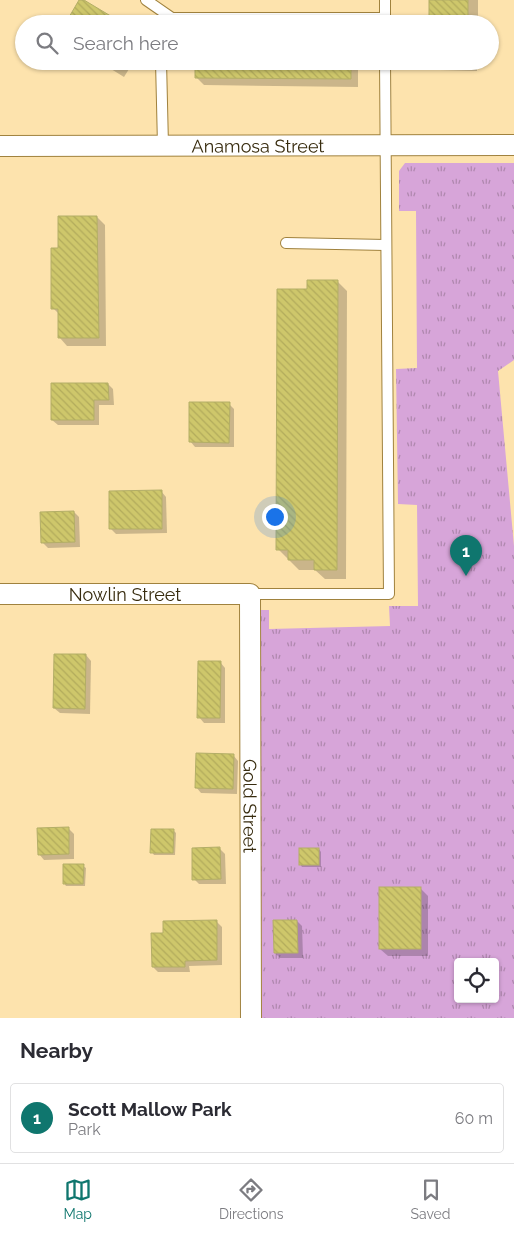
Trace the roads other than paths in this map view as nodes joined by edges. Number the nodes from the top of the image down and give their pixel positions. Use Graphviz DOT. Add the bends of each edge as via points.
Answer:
graph roads {
  1 [pos="146,0"];
  2 [pos="385,0"];
  3 [pos="163,15"];
  4 [pos="385,15"];
  5 [pos="161,70"];
  6 [pos="385,70"];
  7 [pos="386,145"];
  8 [pos="514,145"];
  9 [pos="0,146"];
  10 [pos="163,146"];
  11 [pos="286,244"];
  12 [pos="386,245"];
  13 [pos="0,594"];
  14 [pos="250,594"];
  15 [pos="251,1018"];
  1 -- 3 [label="lane"];
  2 -- 4 [label="lane"];
  5 -- 10 [label="lane"];
  6 -- 7 [label="lane"];
  7 -- 8 [label="street, Anamosa Street"];
  7 -- 10 [label="street, Anamosa Street"];
  7 -- 12 [label="lane"];
  9 -- 10 [label="street, Anamosa Street"];
  11 -- 12 [label="lane"];
  12 -- 14 [label="lane" via="389,594"];
  13 -- 14 [label="street, Nowlin Street"];
  14 -- 15 [label="street, Gold Street"];
}
